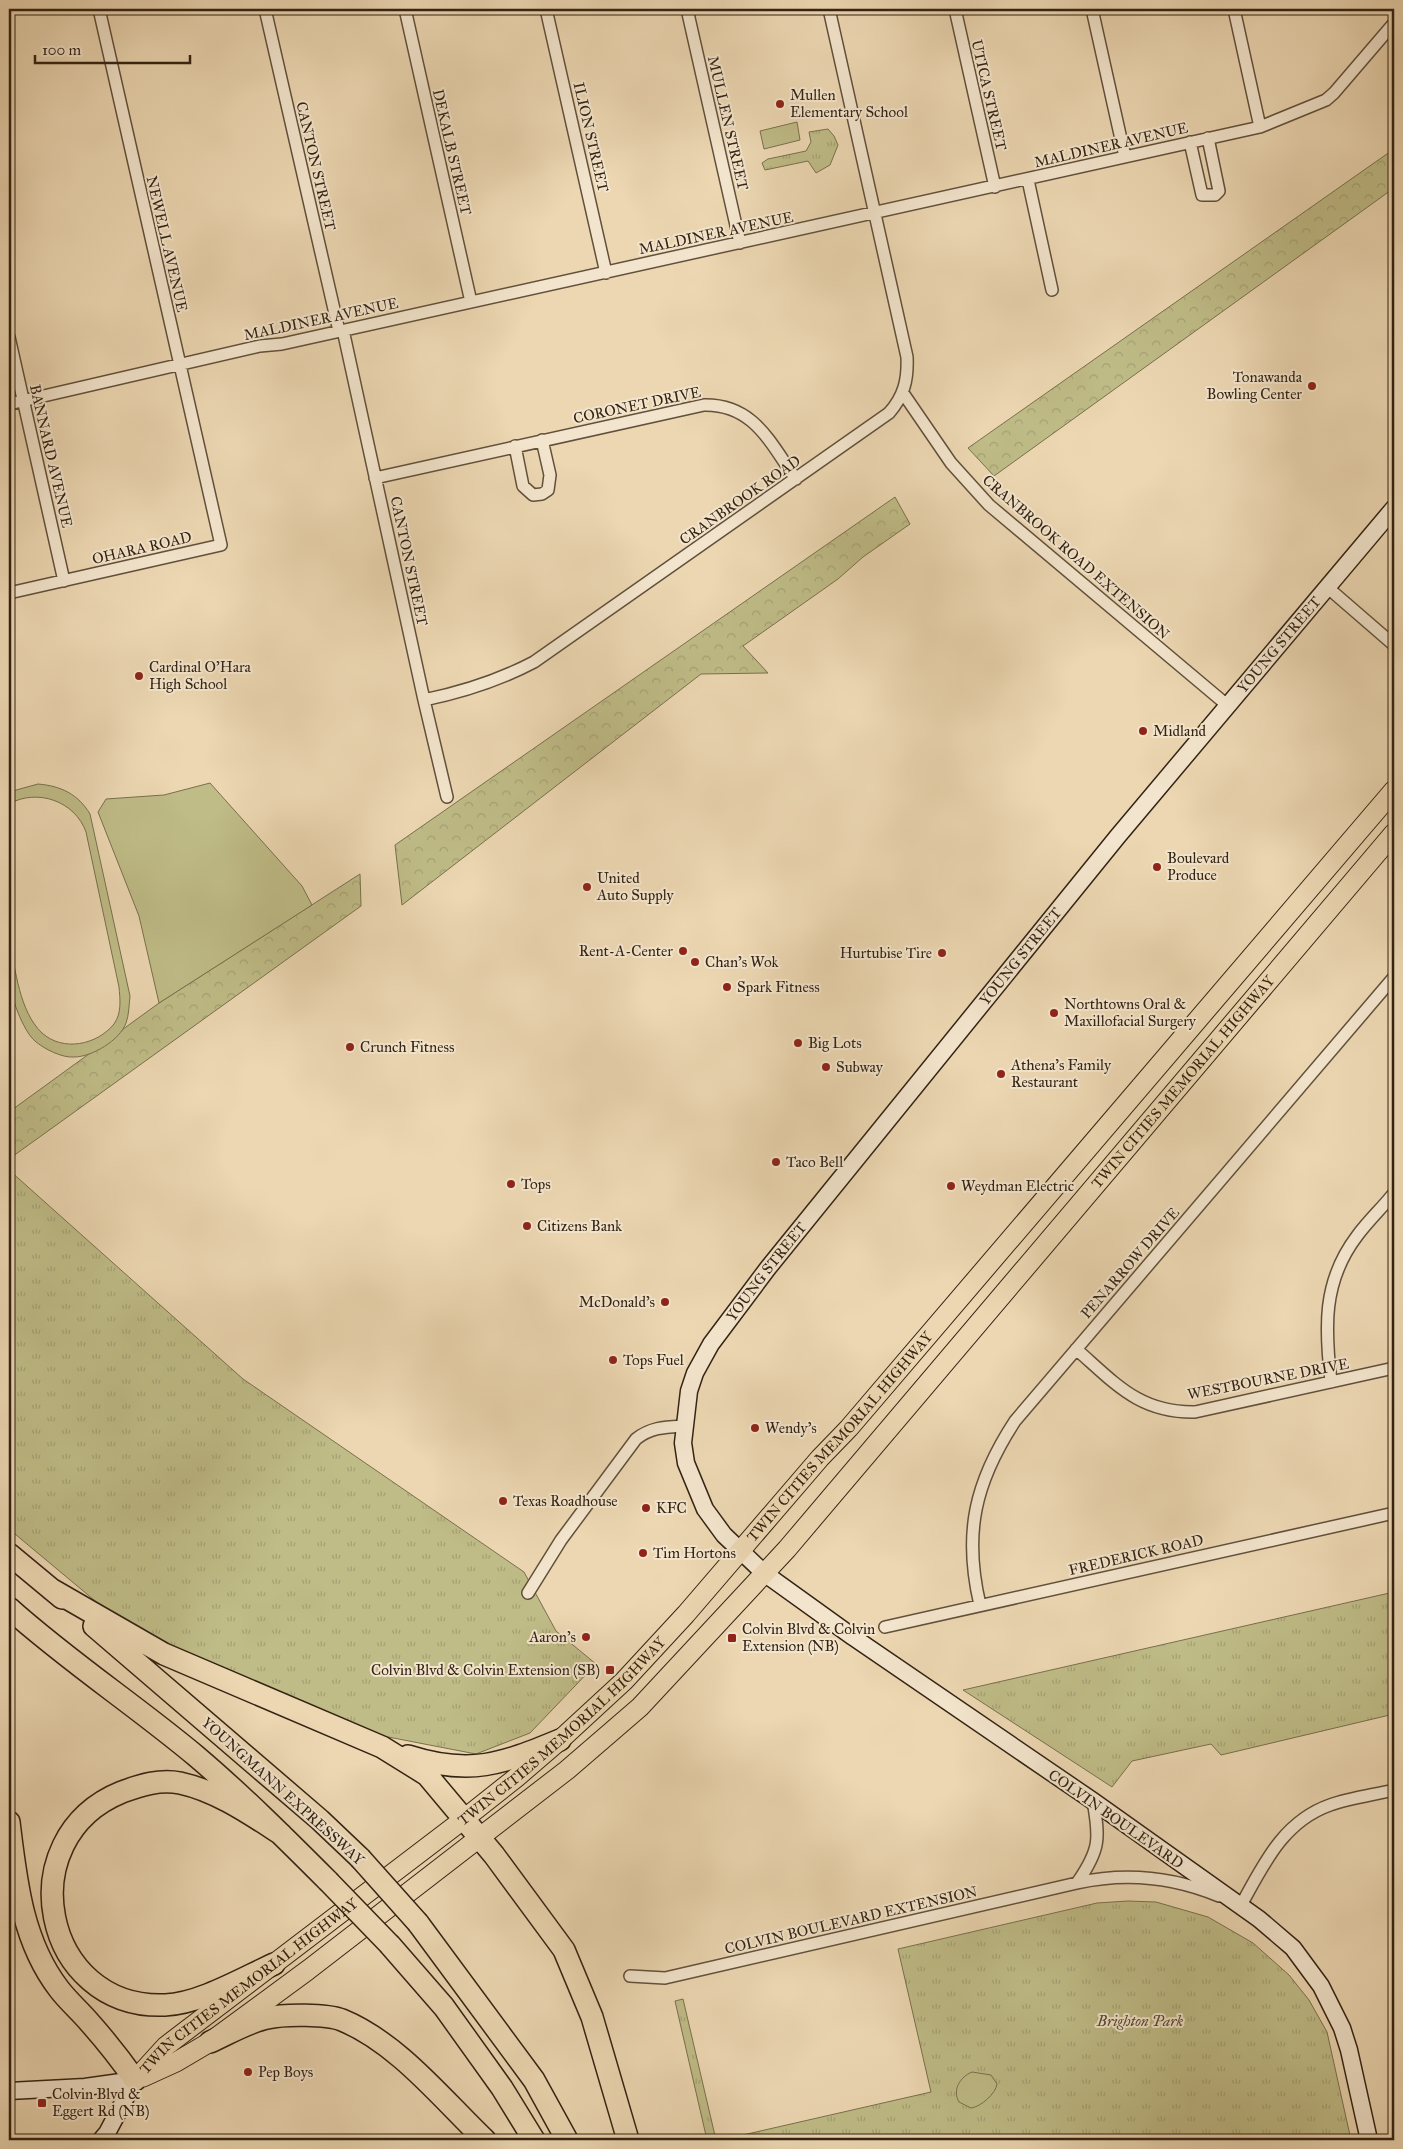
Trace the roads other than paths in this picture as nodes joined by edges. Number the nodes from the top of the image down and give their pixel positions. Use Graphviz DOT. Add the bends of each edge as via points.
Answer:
graph roads {
  1 [pos="99,9"];
  2 [pos="265,9"];
  3 [pos="405,9"];
  4 [pos="546,9"];
  5 [pos="687,9"];
  6 [pos="828,9"];
  7 [pos="955,9"];
  8 [pos="1092,9"];
  9 [pos="1234,9"];
  10 [pos="1394,23"];
  11 [pos="1260,127"];
  12 [pos="1208,138"];
  13 [pos="1190,142"];
  14 [pos="1125,157"];
  15 [pos="1028,180"];
  16 [pos="995,187"];
  17 [pos="874,214"];
  18 [pos="740,243"];
  19 [pos="606,273"];
  20 [pos="1052,290"];
  21 [pos="471,302"];
  22 [pos="341,330"];
  23 [pos="9,337"];
  24 [pos="179,365"];
  25 [pos="903,393"];
  26 [pos="23,400"];
  27 [pos="9,404"];
  28 [pos="542,440"];
  29 [pos="515,446"];
  30 [pos="375,478"];
  31 [pos="796,479"];
  32 [pos="207,485"];
  33 [pos="1394,508"];
  34 [pos="64,581"];
  35 [pos="1327,587"];
  36 [pos="9,593"];
  37 [pos="1394,645"];
  38 [pos="424,700"];
  39 [pos="1227,705"];
  40 [pos="1394,790"];
  41 [pos="447,797"];
  42 [pos="1394,833"];
  43 [pos="1394,977"];
  44 [pos="1394,1193"];
  45 [pos="1076,1349"];
  46 [pos="1394,1368"];
  47 [pos="1332,1382"];
  48 [pos="684,1426"];
  49 [pos="1394,1513"];
  50 [pos="740,1552"];
  51 [pos="9,1554"];
  52 [pos="764,1573"];
  53 [pos="52,1589"];
  54 [pos="528,1593"];
  55 [pos="980,1605"];
  56 [pos="9,1608"];
  57 [pos="885,1627"];
  58 [pos="560,1740"];
  59 [pos="382,1747"];
  60 [pos="1394,1790"];
  61 [pos="1093,1801"];
  62 [pos="464,1818"];
  63 [pos="9,1822"];
  64 [pos="281,1834"];
  65 [pos="481,1838"];
  66 [pos="1077,1883"];
  67 [pos="1240,1906"];
  68 [pos="274,1964"];
  69 [pos="630,1976"];
  70 [pos="210,2042"];
  71 [pos="135,2080"];
  72 [pos="9,2091"];
  73 [pos="100,2140"];
  74 [pos="484,2140"];
  75 [pos="534,2140"];
  76 [pos="567,2140"];
  77 [pos="628,2140"];
  78 [pos="1369,2140"];
  1 -- 24 [label="street, NEWELL AVENUE"];
  2 -- 22 [label="street, CANTON STREET"];
  3 -- 21 [label="street, DEKALB STREET"];
  4 -- 19 [label="street, ILION STREET"];
  5 -- 18 [label="street, MULLEN STREET"];
  6 -- 17 [label="street, CRANBROOK ROAD"];
  7 -- 16 [label="street, UTICA STREET"];
  8 -- 14 [label="street"];
  9 -- 11 [label="street"];
  10 -- 11 [label="street, MALDINER AVENUE" via="1326,100"];
  11 -- 12 [label="street, MALDINER AVENUE"];
  12 -- 13 [label="street, MALDINER AVENUE"];
  12 -- 13 [label="street" via="1219,183 1216,195 1202,195"];
  13 -- 14 [label="street, MALDINER AVENUE"];
  14 -- 15 [label="street, MALDINER AVENUE"];
  15 -- 16 [label="street, MALDINER AVENUE"];
  15 -- 20 [label="street"];
  16 -- 17 [label="street, MALDINER AVENUE"];
  17 -- 18 [label="street, MALDINER AVENUE"];
  17 -- 25 [label="street, CRANBROOK ROAD" via="907,357 908,372"];
  18 -- 19 [label="street, MALDINER AVENUE"];
  19 -- 21 [label="street, MALDINER AVENUE"];
  21 -- 22 [label="street, MALDINER AVENUE"];
  22 -- 24 [label="street, MALDINER AVENUE"];
  22 -- 30 [label="street, CANTON STREET"];
  23 -- 26 [label="street, BANNARD AVENUE"];
  24 -- 26 [label="street, MALDINER AVENUE"];
  24 -- 32 [label="street, NEWELL AVENUE"];
  25 -- 31 [label="street, CRANBROOK ROAD" via="889,413"];
  25 -- 39 [label="street, CRANBROOK ROAD EXTENSION" via="951,463 989,505"];
  26 -- 27 [label="street, MALDINER AVENUE"];
  26 -- 34 [label="street, BANNARD AVENUE"];
  28 -- 29 [label="street, CORONET DRIVE"];
  28 -- 29 [label="street" via="550,476 548,490 542,494 533,495 523,486"];
  28 -- 31 [label="street, CORONET DRIVE" via="716,405 740,412 756,424"];
  29 -- 30 [label="street, CORONET DRIVE"];
  30 -- 38 [label="street, CANTON STREET"];
  31 -- 38 [label="street, CRANBROOK ROAD" via="534,662 489,684"];
  32 -- 34 [label="street, OHARA ROAD" via="221,545"];
  33 -- 35 [label="street, YOUNG STREET"];
  34 -- 36 [label="street, OHARA ROAD"];
  35 -- 37 [label="street"];
  35 -- 39 [label="street, YOUNG STREET"];
  38 -- 41 [label="street, CANTON STREET"];
  39 -- 48 [label="street, YOUNG STREET" via="768,1268 704,1354 689,1391"];
  40 -- 50 [label="main road, TWIN CITIES MEMORIAL HIGHWAY"];
  42 -- 52 [label="main road, TWIN CITIES MEMORIAL HIGHWAY"];
  43 -- 45 [label="street, PENARROW DRIVE"];
  44 -- 47 [label="street" via="1356,1237 1332,1285 1326,1320"];
  45 -- 47 [label="street, WESTBOURNE DRIVE" via="1137,1399 1151,1406 1179,1412 1195,1412"];
  45 -- 55 [label="street, PENARROW DRIVE" via="1015,1421 990,1464 981,1487 971,1549"];
  46 -- 47 [label="street, WESTBOURNE DRIVE"];
  48 -- 50 [label="street, YOUNG STREET" via="686,1463 705,1509"];
  48 -- 54 [label="street" via="653,1429 636,1439 561,1540"];
  49 -- 55 [label="street, FREDERICK ROAD"];
  50 -- 52 [label="street, YOUNG STREET"];
  50 -- 58 [label="main road, TWIN CITIES MEMORIAL HIGHWAY" via="624,1681"];
  51 -- 53 [label="highway, YOUNGMANN EXPRESSWAY"];
  52 -- 61 [label="street, COLVIN BOULEVARD"];
  52 -- 65 [label="main road, TWIN CITIES MEMORIAL HIGHWAY" via="640,1707"];
  53 -- 59 [label="highway" via="164,1654"];
  53 -- 76 [label="highway, YOUNGMANN EXPRESSWAY, bridge" via="360,1858 418,1923 534,2080"];
  55 -- 57 [label="street, FREDERICK ROAD"];
  56 -- 64 [label="highway" via="34,1631 196,1756"];
  58 -- 59 [label="highway" via="522,1756 493,1764 463,1767 438,1764"];
  58 -- 62 [label="main road, TWIN CITIES MEMORIAL HIGHWAY"];
  59 -- 62 [label="highway" via="427,1775"];
  60 -- 67 [label="street" via="1331,1805 1302,1819 1279,1840"];
  61 -- 66 [label="street" via="1098,1844 1092,1862"];
  61 -- 67 [label="street, COLVIN BOULEVARD"];
  62 -- 65 [label="highway"];
  62 -- 68 [label="main road, TWIN CITIES MEMORIAL HIGHWAY"];
  63 -- 71 [label="highway" via="27,1930 42,1963 59,1989 114,2050"];
  64 -- 68 [label="highway" via="240,1808 196,1788 179,1783 146,1783 103,1802 77,1824 57,1863 51,1896 52,1913 68,1954 93,1982 128,2001 147,2005 174,2004 210,1994"];
  64 -- 75 [label="highway, bridge" via="390,1945 444,2007 502,2088"];
  65 -- 70 [label="main road, TWIN CITIES MEMORIAL HIGHWAY"];
  65 -- 77 [label="highway" via="554,1934 573,1968 592,2018"];
  66 -- 67 [label="street, COLVIN BOULEVARD EXTENSION" via="1112,1877 1159,1879 1204,1890"];
  66 -- 69 [label="street, COLVIN BOULEVARD EXTENSION" via="665,1978"];
  67 -- 78 [label="street, COLVIN BOULEVARD" via="1282,1938 1308,1966 1321,1986 1336,2014 1349,2050"];
  68 -- 71 [label="main road, TWIN CITIES MEMORIAL HIGHWAY" via="166,2046"];
  70 -- 71 [label="main road, TWIN CITIES MEMORIAL HIGHWAY"];
  70 -- 74 [label="highway" via="267,2018 304,2015 341,2019 400,2057"];
  71 -- 72 [label="street" via="85,2087"];
  71 -- 73 [label="street" via="107,2133"];
}
